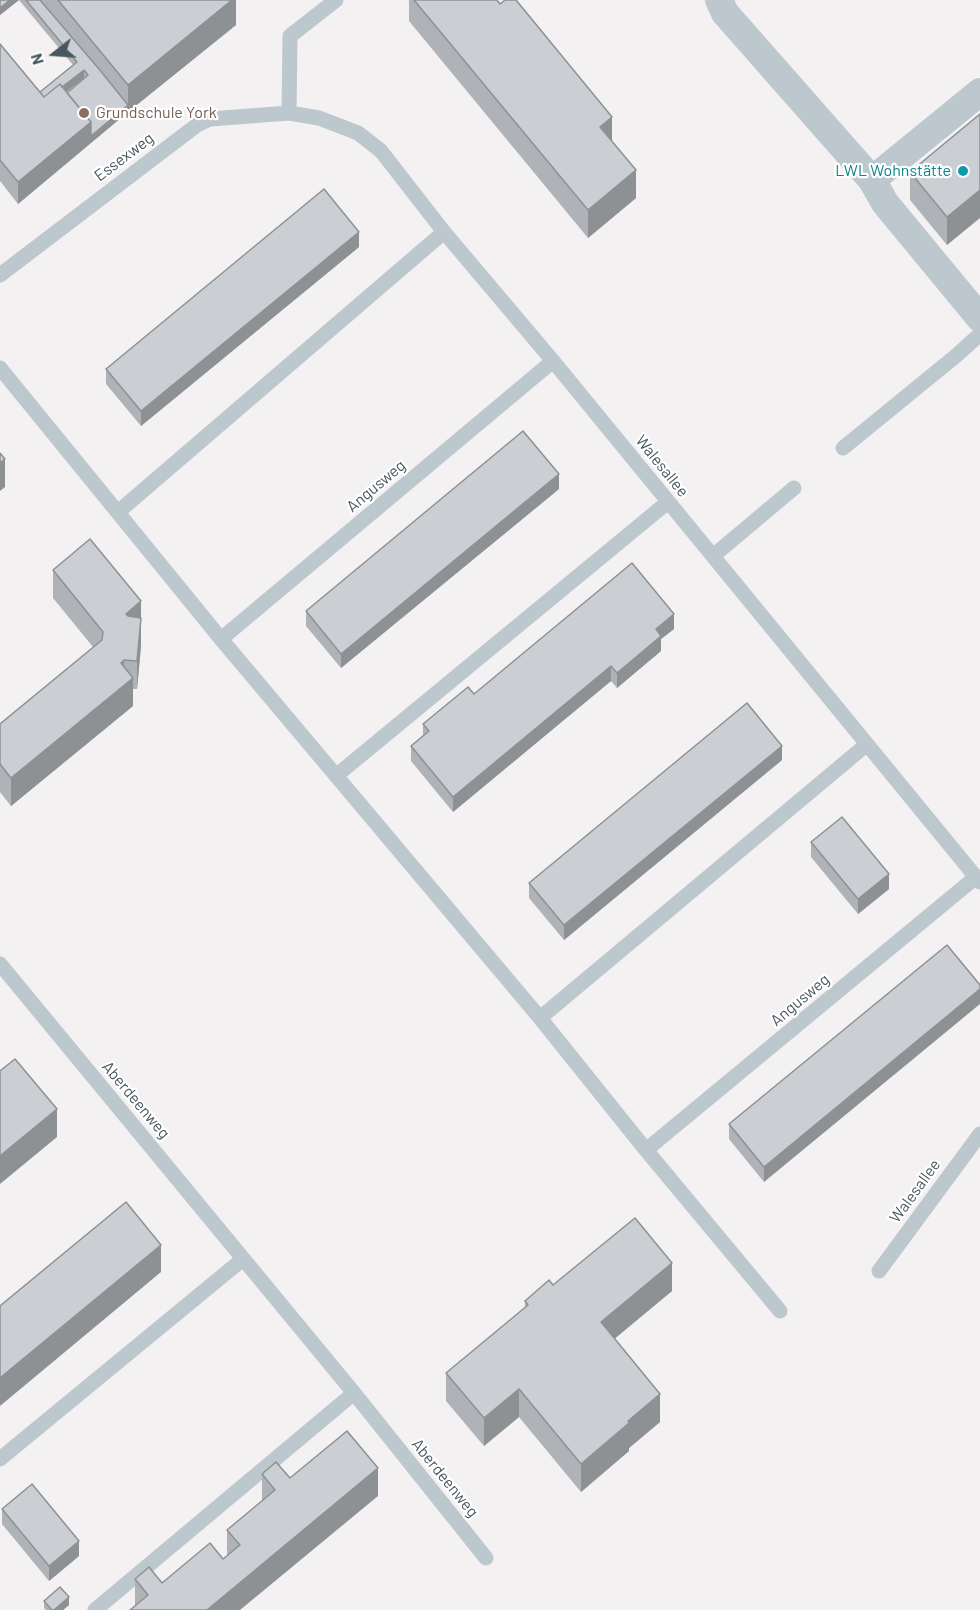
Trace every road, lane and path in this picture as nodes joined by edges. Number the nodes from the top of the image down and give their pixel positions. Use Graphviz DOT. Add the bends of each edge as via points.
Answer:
graph roads {
  1 [pos="336,0"];
  2 [pos="722,6"];
  3 [pos="980,92"];
  4 [pos="289,113"];
  5 [pos="872,180"];
  6 [pos="444,232"];
  7 [pos="3,268"];
  8 [pos="980,318"];
  9 [pos="980,334"];
  10 [pos="553,361"];
  11 [pos="0,368"];
  12 [pos="843,448"];
  13 [pos="794,489"];
  14 [pos="668,502"];
  15 [pos="118,512"];
  16 [pos="713,556"];
  17 [pos="221,639"];
  18 [pos="866,745"];
  19 [pos="337,775"];
  20 [pos="978,879"];
  21 [pos="0,964"];
  22 [pos="540,1018"];
  23 [pos="980,1134"];
  24 [pos="646,1150"];
  25 [pos="243,1259"];
  26 [pos="879,1271"];
  27 [pos="780,1311"];
  28 [pos="354,1393"];
  29 [pos="0,1459"];
  30 [pos="486,1558"];
  31 [pos="95,1610"];
  1 -- 4 [label="lane" via="290,36"];
  2 -- 5 [label="street"];
  3 -- 5 [label="street"];
  4 -- 6 [label="lane, Walesallee" via="319,118 358,133 381,151"];
  4 -- 7 [label="lane, Essexweg" via="210,119 197,125"];
  5 -- 8 [label="street" via="885,203"];
  6 -- 10 [label="lane, Walesallee"];
  6 -- 15 [label="lane"];
  9 -- 12 [label="lane"];
  10 -- 14 [label="lane, Walesallee"];
  10 -- 17 [label="lane, Angusweg"];
  11 -- 15 [label="lane"];
  13 -- 16 [label="lane"];
  14 -- 16 [label="lane, Walesallee"];
  14 -- 19 [label="lane"];
  15 -- 17 [label="lane"];
  16 -- 18 [label="lane, Walesallee"];
  17 -- 19 [label="lane"];
  18 -- 20 [label="lane, Walesallee"];
  18 -- 22 [label="lane"];
  19 -- 22 [label="lane"];
  20 -- 24 [label="lane, Angusweg"];
  21 -- 25 [label="lane, Aberdeenweg"];
  22 -- 24 [label="lane"];
  23 -- 26 [label="lane, Walesallee"];
  24 -- 27 [label="lane"];
  25 -- 28 [label="lane, Aberdeenweg"];
  25 -- 29 [label="lane"];
  28 -- 30 [label="lane, Aberdeenweg"];
  28 -- 31 [label="lane"];
}
